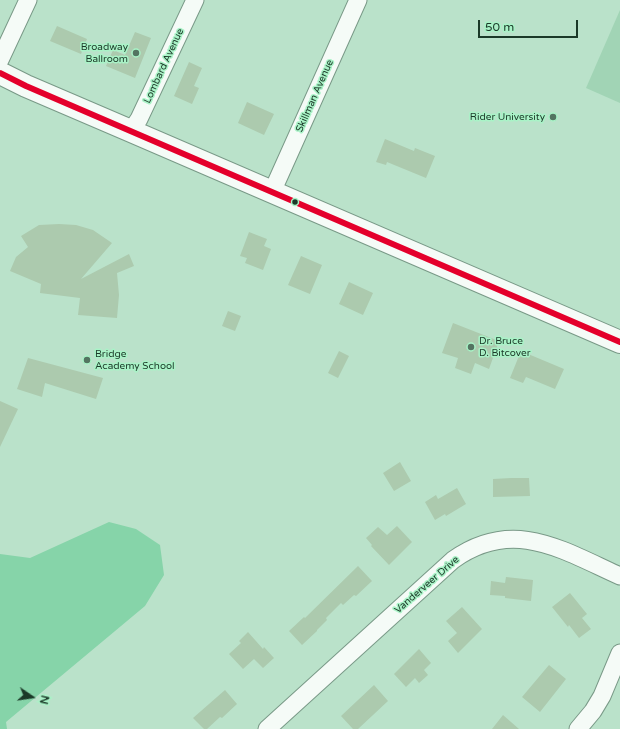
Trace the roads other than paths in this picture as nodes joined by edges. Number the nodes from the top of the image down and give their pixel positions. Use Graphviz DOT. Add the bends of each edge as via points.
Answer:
graph roads {
  1 [pos="28,0"];
  2 [pos="195,0"];
  3 [pos="358,0"];
  4 [pos="0,60"];
  5 [pos="0,73"];
  6 [pos="131,132"];
  7 [pos="272,192"];
  8 [pos="620,342"];
  9 [pos="620,576"];
  10 [pos="620,653"];
  11 [pos="268,729"];
  12 [pos="578,729"];
  1 -- 4 [label="street"];
  2 -- 6 [label="street, Lombard Avenue"];
  3 -- 7 [label="street, Skillman Avenue"];
  5 -- 6 [label="main road"];
  6 -- 7 [label="main road"];
  7 -- 8 [label="main road"];
  9 -- 11 [label="street, Vanderveer Drive" via="552,545 532,540 494,541 475,547 453,560"];
  10 -- 12 [label="street" via="602,696"];
}
